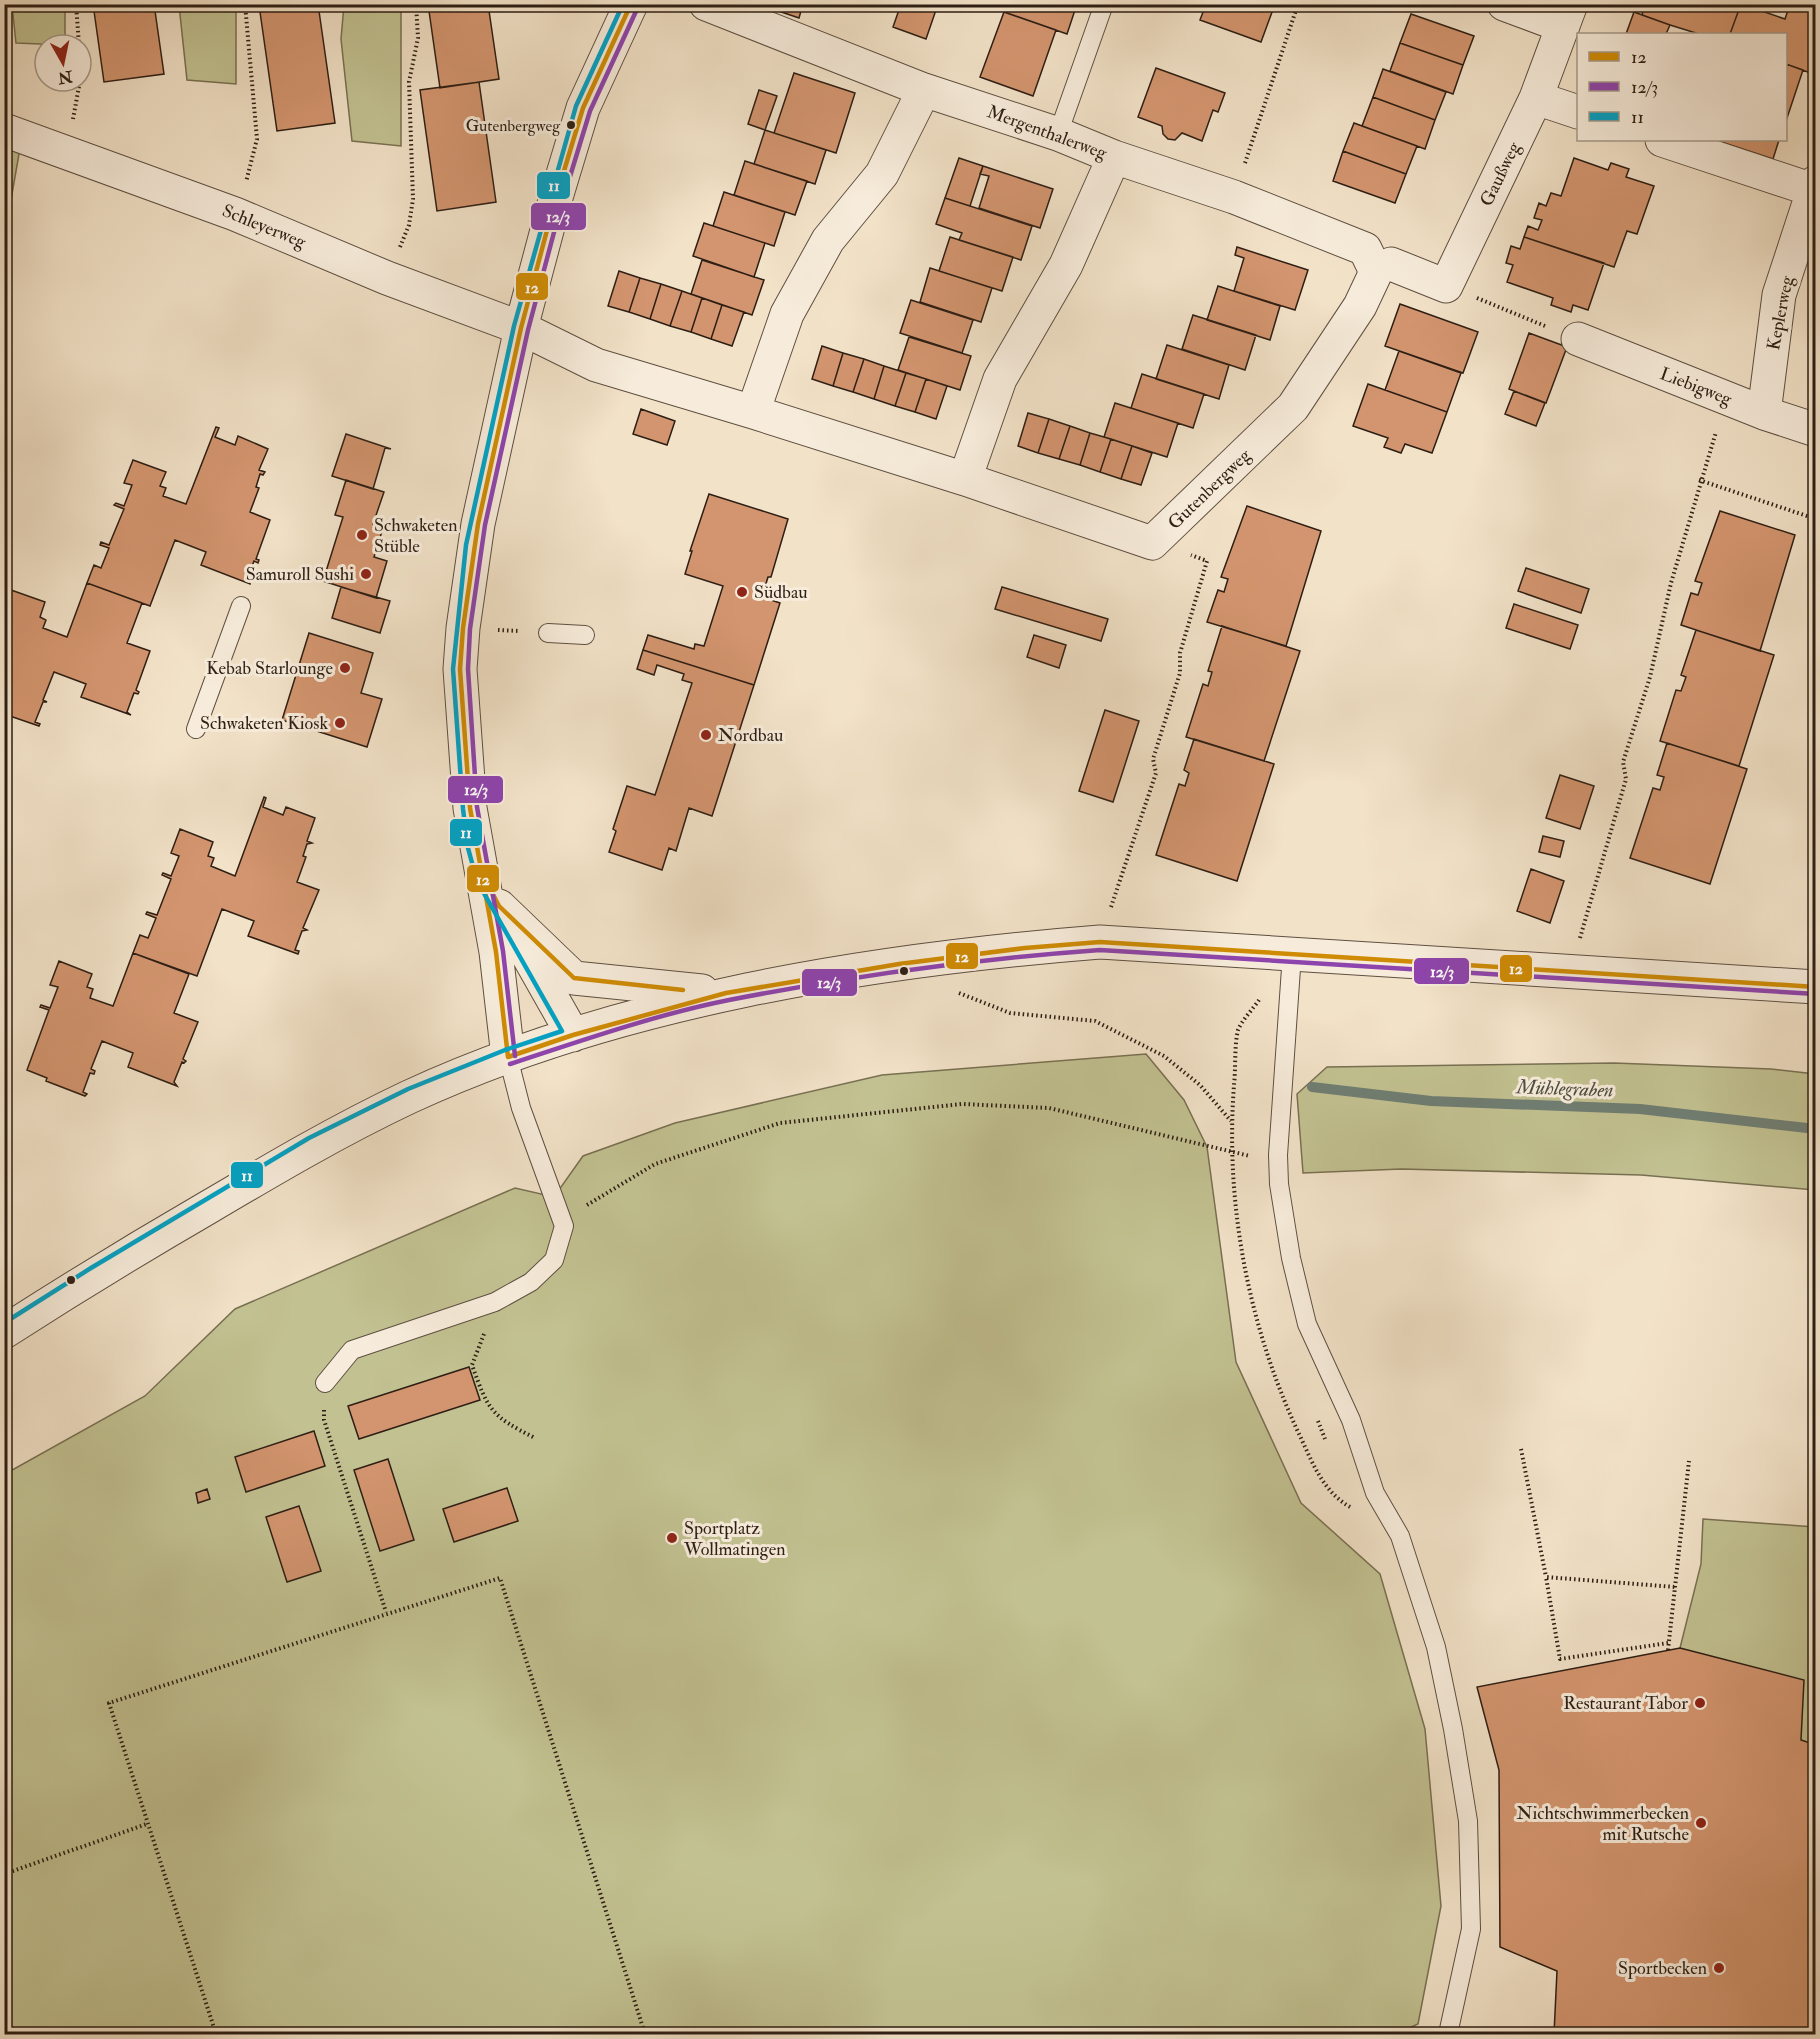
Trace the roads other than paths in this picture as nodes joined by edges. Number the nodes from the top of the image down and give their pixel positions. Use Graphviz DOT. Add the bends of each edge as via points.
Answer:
graph roads {
  1 [pos="631,4"];
  2 [pos="706,4"];
  3 [pos="1104,4"];
  4 [pos="1504,4"];
  5 [pos="1567,15"];
  6 [pos="924,90"];
  7 [pos="1536,98"];
  8 [pos="1577,112"];
  9 [pos="4,130"];
  10 [pos="1058,134"];
  11 [pos="1665,141"];
  12 [pos="1114,157"];
  13 [pos="1815,188"];
  14 [pos="1384,268"];
  15 [pos="521,328"];
  16 [pos="1578,339"];
  17 [pos="753,411"];
  18 [pos="1764,413"];
  19 [pos="1815,430"];
  20 [pos="965,479"];
  21 [pos="241,606"];
  22 [pos="548,633"];
  23 [pos="585,635"];
  24 [pos="196,729"];
  25 [pos="492,892"];
  26 [pos="1292,954"];
  27 [pos="1815,987"];
  28 [pos="726,993"];
  29 [pos="573,1035"];
  30 [pos="508,1057"];
  31 [pos="4,1332"];
  32 [pos="325,1383"];
  33 [pos="1448,2034"];
  1 -- 15 [label="street" via="583,108"];
  2 -- 6 [label="street, Mergenthalerweg"];
  3 -- 10 [label="lane"];
  4 -- 5 [label="street"];
  5 -- 7 [label="street, Gaußweg"];
  6 -- 10 [label="street, Mergenthalerweg"];
  6 -- 17 [label="street" via="882,174 828,240 787,314"];
  7 -- 8 [label="street"];
  7 -- 14 [label="street, Gaußweg" via="1446,286"];
  9 -- 15 [label="street, Schleyerweg" via="235,214 387,278"];
  10 -- 12 [label="street, Mergenthalerweg"];
  11 -- 13 [label="street"];
  12 -- 14 [label="street, Mergenthalerweg" via="1234,197 1365,249"];
  12 -- 20 [label="street" via="1066,265 1000,379"];
  13 -- 18 [label="street, Keplerweg" via="1779,295"];
  14 -- 20 [label="street, Gutenbergweg" via="1293,407 1152,543"];
  15 -- 17 [label="street, Gutenbergweg" via="596,365"];
  15 -- 25 [label="street" via="473,547 460,669 475,847"];
  16 -- 18 [label="street, Liebigweg"];
  17 -- 20 [label="street, Gutenbergweg"];
  18 -- 19 [label="street, Liebigweg"];
  21 -- 24 [label="lane"];
  22 -- 23 [label="lane"];
  25 -- 28 [label="street" via="574,978"];
  25 -- 29 [label="street"];
  25 -- 30 [label="street"];
  26 -- 27 [label="street"];
  26 -- 28 [label="street" via="1100,942 899,964"];
  26 -- 33 [label="lane" via="1278,1155 1292,1258 1307,1324 1352,1420 1375,1493 1400,1536 1436,1647 1468,1821 1472,1929"];
  28 -- 29 [label="street"];
  29 -- 30 [label="street"];
  30 -- 31 [label="street" via="411,1096 312,1145"];
  30 -- 32 [label="lane" via="521,1108 564,1226 554,1260 531,1282 495,1302 352,1350"];
}
